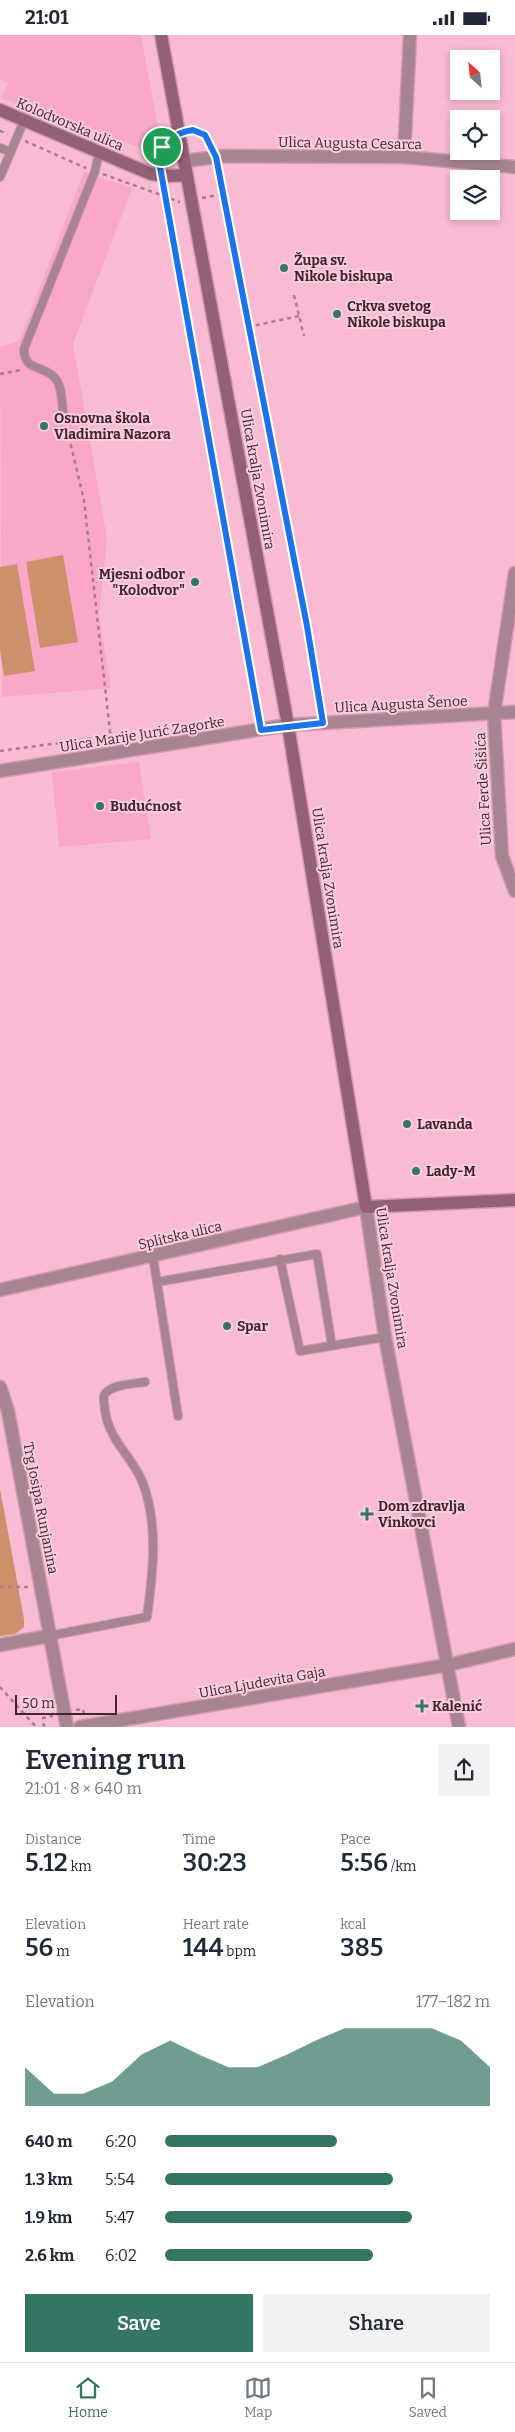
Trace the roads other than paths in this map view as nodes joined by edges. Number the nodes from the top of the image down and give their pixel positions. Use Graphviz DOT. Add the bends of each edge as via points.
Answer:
graph roads {
  1 [pos="161,35"];
  2 [pos="410,35"];
  3 [pos="0,110"];
  4 [pos="24,121"];
  5 [pos="0,148"];
  6 [pos="11,152"];
  7 [pos="99,153"];
  8 [pos="404,157"];
  9 [pos="185,161"];
  10 [pos="515,167"];
  11 [pos="187,175"];
  12 [pos="0,177"];
  13 [pos="63,411"];
  14 [pos="515,573"];
  15 [pos="515,712"];
  16 [pos="494,714"];
  17 [pos="288,725"];
  18 [pos="0,771"];
  19 [pos="515,891"];
  20 [pos="515,1200"];
  21 [pos="366,1207"];
  22 [pos="153,1257"];
  23 [pos="280,1259"];
  24 [pos="157,1282"];
  25 [pos="0,1290"];
  26 [pos="385,1337"];
  27 [pos="332,1345"];
  28 [pos="146,1382"];
  29 [pos="0,1387"];
  30 [pos="178,1416"];
  31 [pos="49,1636"];
  32 [pos="0,1645"];
  33 [pos="515,1649"];
  34 [pos="448,1665"];
  35 [pos="67,1727"];
  36 [pos="80,1727"];
  37 [pos="459,1727"];
  1 -- 9 [label="main road, Ulica kralja Zvonimira"];
  2 -- 8 [label="street"];
  3 -- 4 [label="main road, Kolodvorska ulica"];
  4 -- 6 [label="lane"];
  4 -- 7 [label="main road, Kolodvorska ulica"];
  5 -- 6 [label="lane"];
  6 -- 12 [label="lane"];
  7 -- 11 [label="main road, Kolodvorska ulica" via="151,174"];
  7 -- 13 [label="lane" via="24,349 24,357 58,382"];
  8 -- 9 [label="street, Ulica Augusta Cesarca" via="216,157"];
  8 -- 10 [label="street, Ulica Augusta Cesarca"];
  9 -- 11 [label="main road, Ulica kralja Zvonimira"];
  11 -- 17 [label="main road, Ulica kralja Zvonimira"];
  14 -- 16 [label="street, Ulica Ferde Šišića"];
  15 -- 16 [label="street, Ulica Augusta Šenoe"];
  16 -- 17 [label="street, Ulica Augusta Šenoe"];
  16 -- 19 [label="street, Ulica Ferde Šišića" via="502,856"];
  17 -- 18 [label="street, Ulica Marije Jurić Zagorke"];
  17 -- 21 [label="main road, Ulica kralja Zvonimira"];
  20 -- 21 [label="main road"];
  21 -- 22 [label="street, Splitska ulica"];
  21 -- 26 [label="street, Ulica kralja Zvonimira"];
  22 -- 24 [label="lane"];
  22 -- 25 [label="street, Splitska ulica"];
  23 -- 24 [label="lane"];
  23 -- 27 [label="lane" via="300,1351"];
  23 -- 27 [label="lane" via="317,1253"];
  24 -- 30 [label="lane"];
  26 -- 27 [label="lane"];
  26 -- 34 [label="street, Ulica kralja Zvonimira"];
  28 -- 31 [label="lane" via="109,1389 104,1400 108,1427 142,1480 149,1509 154,1566 147,1617"];
  29 -- 31 [label="street, Trg Josipa Runjanina" via="8,1411"];
  31 -- 32 [label="street"];
  31 -- 35 [label="street, Trg Josipa Runjanina"];
  33 -- 34 [label="street, Ulica Ljudevita Gaja"];
  34 -- 36 [label="street, Ulica Ljudevita Gaja"];
  34 -- 37 [label="street, Ulica kralja Zvonimira"];
}
